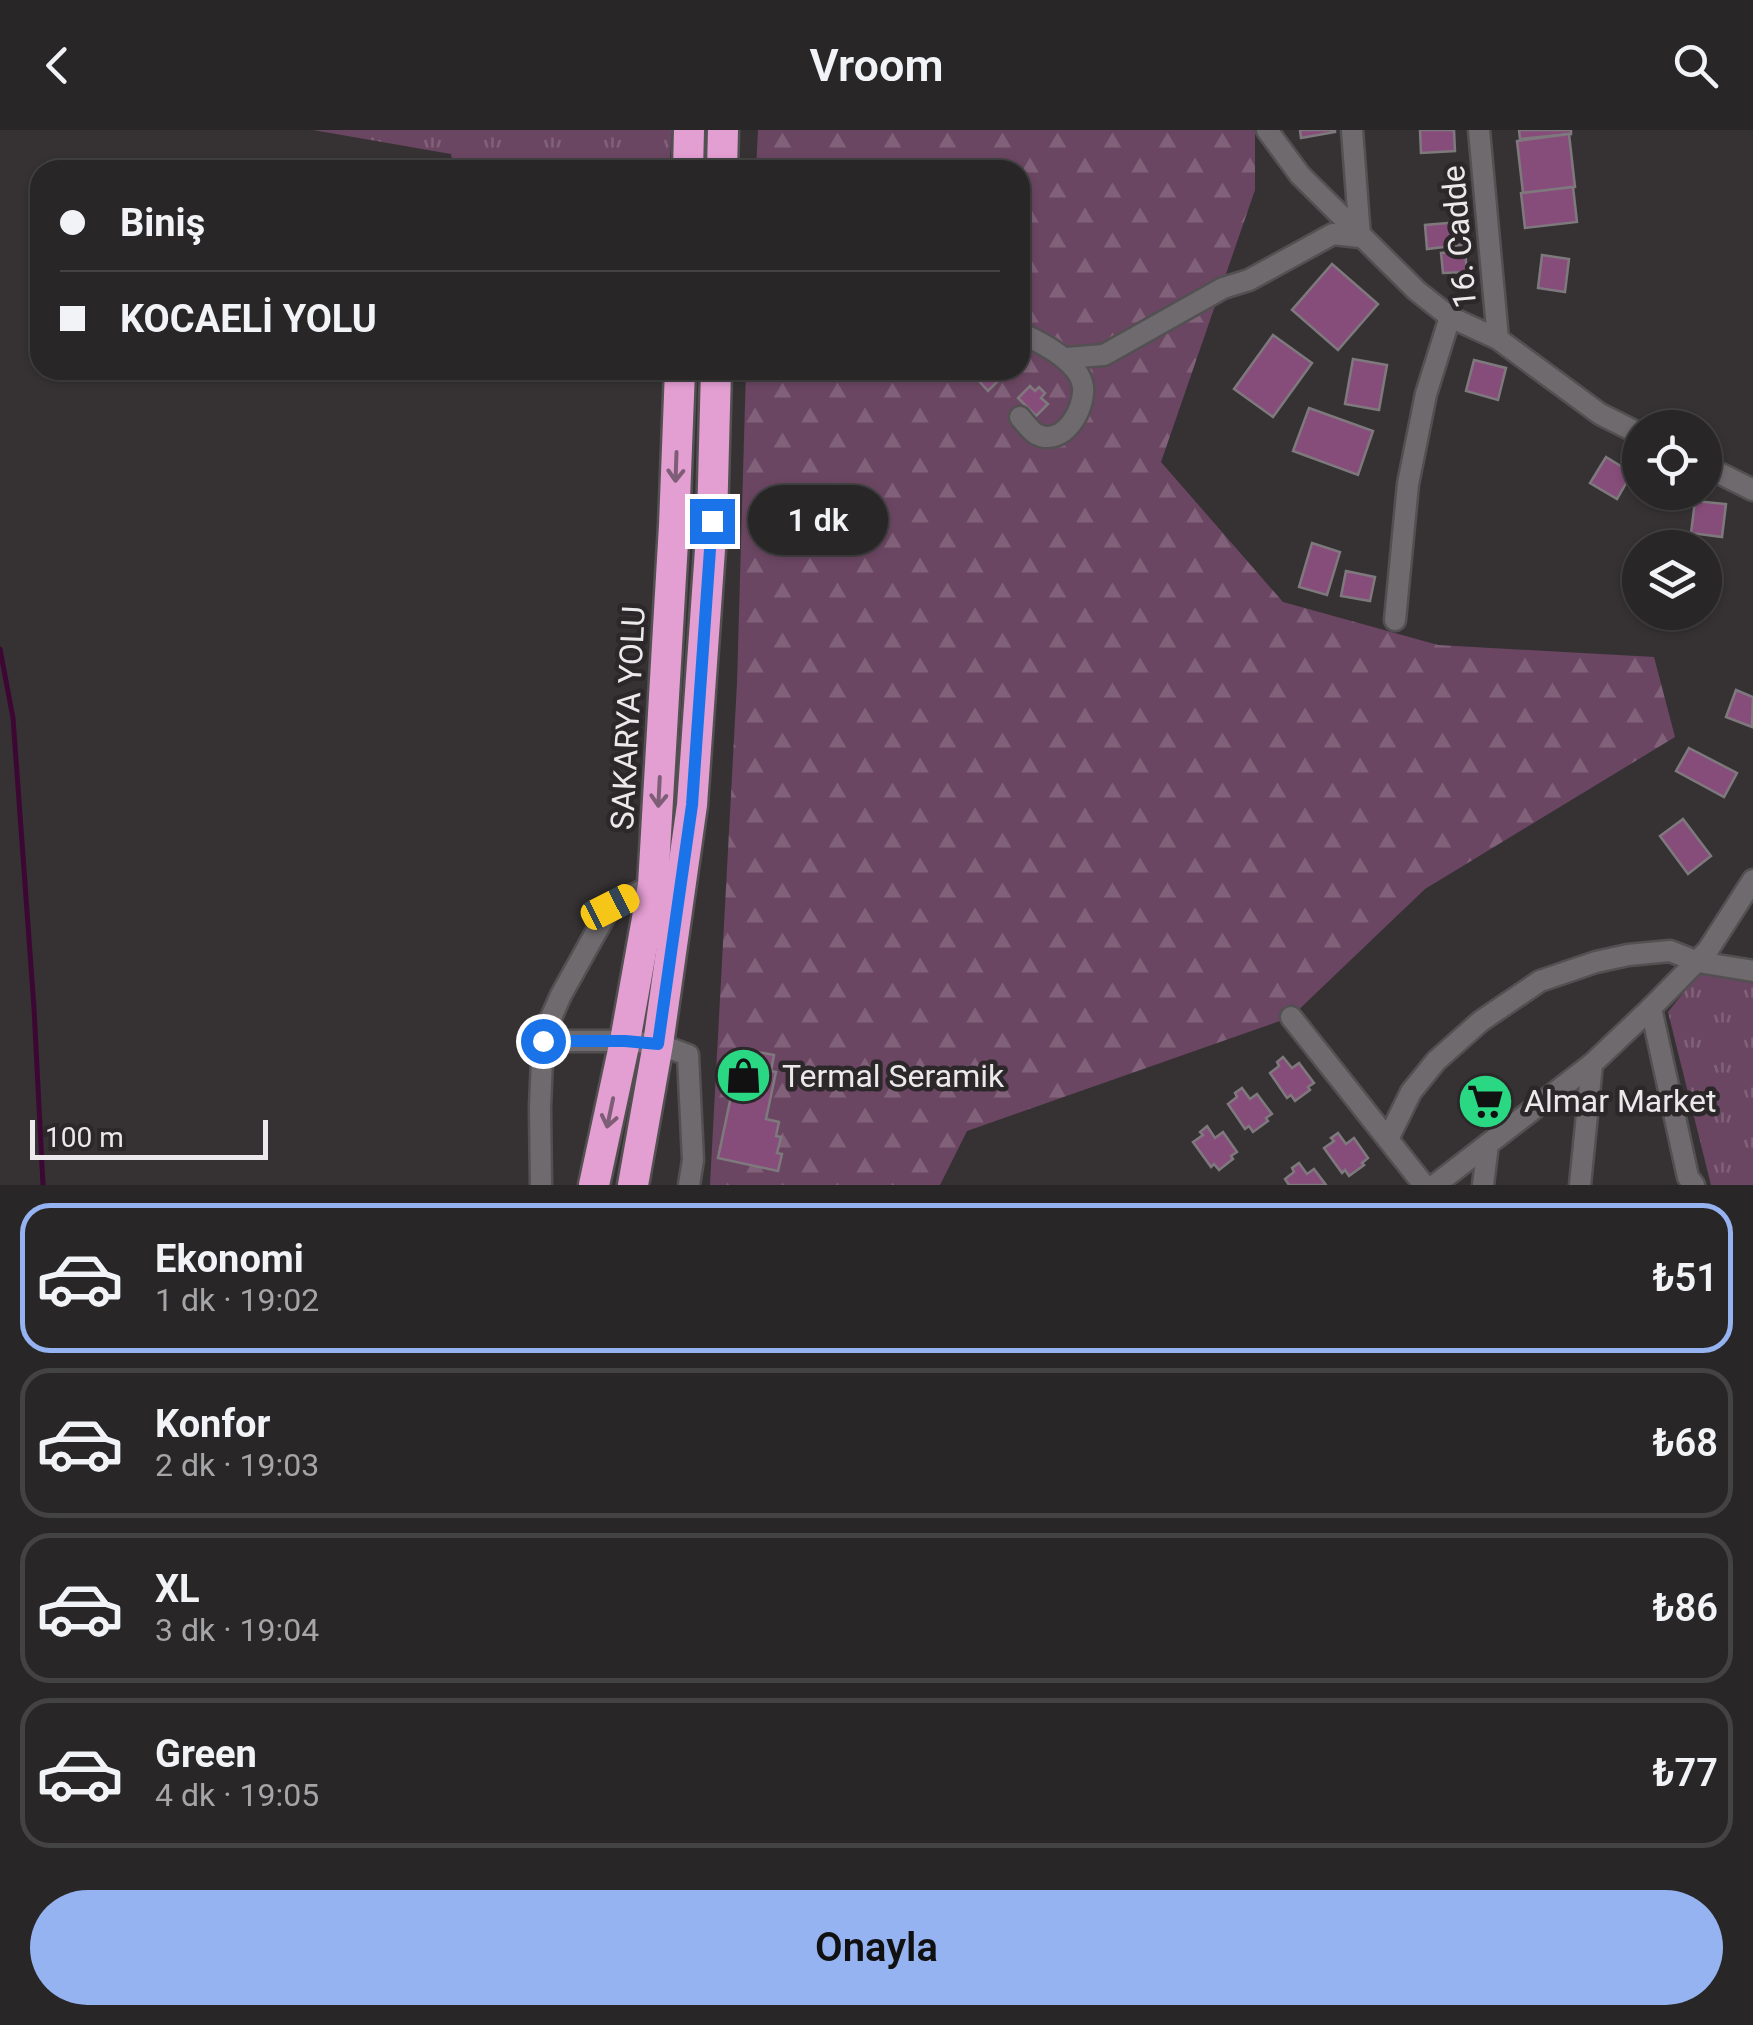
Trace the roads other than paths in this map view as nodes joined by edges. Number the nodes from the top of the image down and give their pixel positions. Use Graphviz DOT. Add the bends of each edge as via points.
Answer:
graph roads {
  1 [pos="689,130"];
  2 [pos="723,130"];
  3 [pos="1266,130"];
  4 [pos="1352,130"];
  5 [pos="1480,130"];
  6 [pos="688,160"];
  7 [pos="722,160"];
  8 [pos="1360,237"];
  9 [pos="1450,317"];
  10 [pos="1030,338"];
  11 [pos="1498,339"];
  12 [pos="1066,358"];
  13 [pos="680,380"];
  14 [pos="716,380"];
  15 [pos="1020,418"];
  16 [pos="1622,425"];
  17 [pos="1722,474"];
  18 [pos="1753,490"];
  19 [pos="1395,620"];
  20 [pos="1753,880"];
  21 [pos="653,885"];
  22 [pos="1698,962"];
  23 [pos="1753,971"];
  24 [pos="1651,1008"];
  25 [pos="1291,1017"];
  26 [pos="543,1041"];
  27 [pos="625,1041"];
  28 [pos="658,1044"];
  29 [pos="1592,1064"];
  30 [pos="1388,1139"];
  31 [pos="1488,1144"];
  32 [pos="1690,1182"];
  33 [pos="542,1185"];
  34 [pos="594,1185"];
  35 [pos="633,1185"];
  36 [pos="690,1185"];
  37 [pos="1424,1185"];
  38 [pos="1435,1185"];
  39 [pos="1483,1185"];
  40 [pos="1580,1185"];
  1 -- 6 [label="highway"];
  2 -- 7 [label="highway"];
  3 -- 8 [label="street"];
  4 -- 8 [label="street"];
  5 -- 11 [label="street, 16. Cadde"];
  8 -- 9 [label="street"];
  8 -- 12 [label="street" via="1333,234 1104,356"];
  9 -- 11 [label="street"];
  9 -- 19 [label="street" via="1408,484"];
  10 -- 12 [label="street"];
  11 -- 16 [label="street"];
  12 -- 15 [label="street" via="1083,385 1080,410 1068,428 1053,437 1037,434"];
  13 -- 21 [label="highway, SAKARYA YOLU, one-way"];
  14 -- 28 [label="highway" via="692,805"];
  17 -- 18 [label="street"];
  20 -- 22 [label="street"];
  21 -- 26 [label="street" via="610,907"];
  21 -- 27 [label="highway, SAKARYA YOLU"];
  22 -- 23 [label="street"];
  22 -- 24 [label="street"];
  22 -- 30 [label="street" via="1670,950 1596,962 1540,981 1436,1062"];
  24 -- 29 [label="street"];
  24 -- 32 [label="street"];
  25 -- 30 [label="street"];
  26 -- 27 [label="street"];
  26 -- 33 [label="street"];
  27 -- 28 [label="street"];
  27 -- 34 [label="highway, SAKARYA YOLU, one-way"];
  28 -- 35 [label="highway"];
  28 -- 36 [label="street" via="688,1054"];
  29 -- 31 [label="street"];
  29 -- 40 [label="street"];
  30 -- 37 [label="street"];
  31 -- 38 [label="street"];
  31 -- 39 [label="street"];
}
